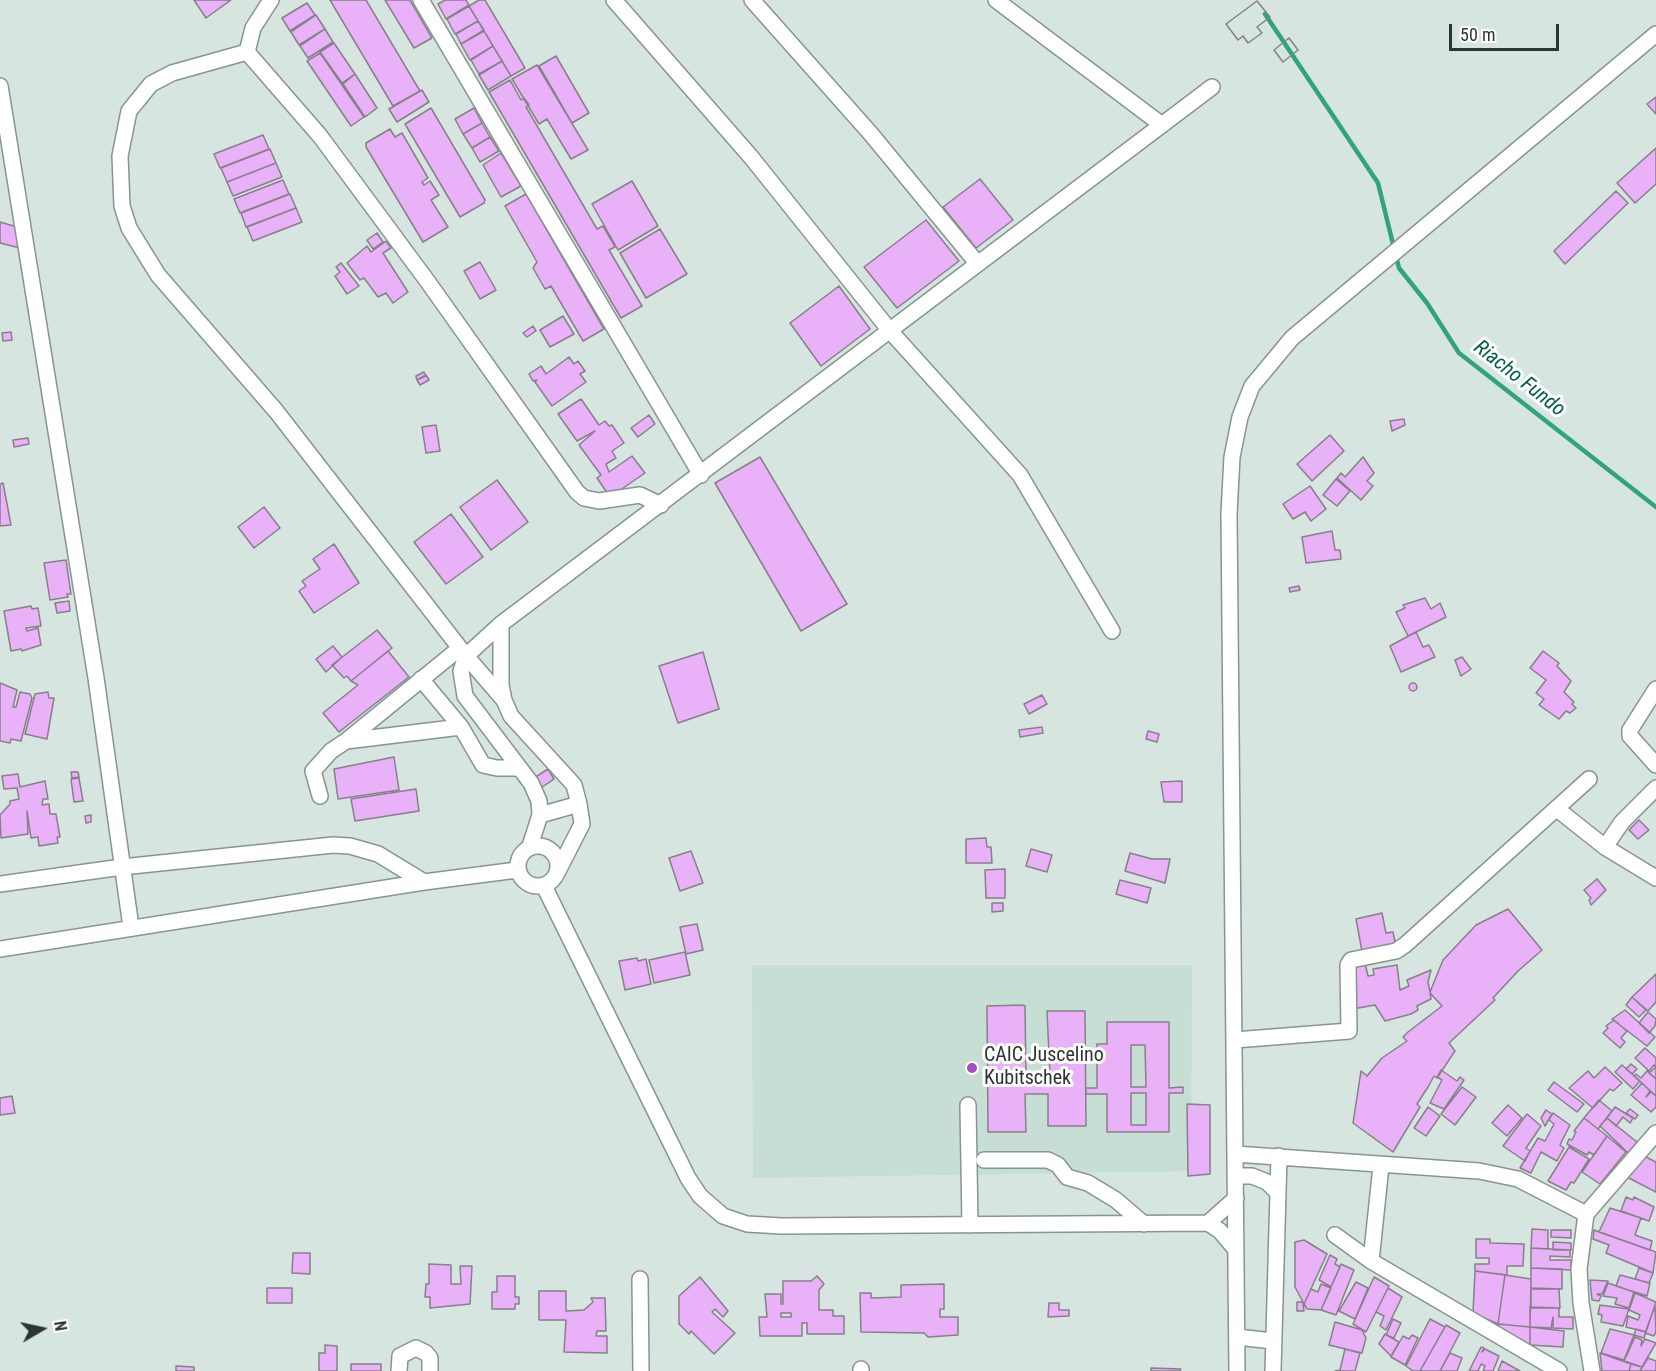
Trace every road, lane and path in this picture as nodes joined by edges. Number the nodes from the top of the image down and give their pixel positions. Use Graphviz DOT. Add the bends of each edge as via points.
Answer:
graph roads {
  1 [pos="271,0"];
  2 [pos="421,0"];
  3 [pos="614,0"];
  4 [pos="752,0"];
  5 [pos="996,0"];
  6 [pos="1656,33"];
  7 [pos="247,52"];
  8 [pos="0,86"];
  9 [pos="1212,87"];
  10 [pos="1162,125"];
  11 [pos="977,263"];
  12 [pos="891,332"];
  13 [pos="701,475"];
  14 [pos="661,505"];
  15 [pos="501,624"];
  16 [pos="1112,631"];
  17 [pos="463,652"];
  18 [pos="421,679"];
  19 [pos="1656,688"];
  20 [pos="504,700"];
  21 [pos="461,728"];
  22 [pos="346,741"];
  23 [pos="1656,765"];
  24 [pos="518,768"];
  25 [pos="1590,779"];
  26 [pos="1656,788"];
  27 [pos="320,796"];
  28 [pos="579,804"];
  29 [pos="1557,809"];
  30 [pos="540,814"];
  31 [pos="530,846"];
  32 [pos="1605,847"];
  33 [pos="122,867"];
  34 [pos="517,870"];
  35 [pos="557,873"];
  36 [pos="1656,878"];
  37 [pos="424,882"];
  38 [pos="0,884"];
  39 [pos="544,886"];
  40 [pos="131,927"];
  41 [pos="0,949"];
  42 [pos="1235,1040"];
  43 [pos="968,1105"];
  44 [pos="1656,1133"];
  45 [pos="1235,1154"];
  46 [pos="1279,1156"];
  47 [pos="984,1160"];
  48 [pos="1381,1166"];
  49 [pos="1236,1176"];
  50 [pos="1277,1192"];
  51 [pos="1236,1198"];
  52 [pos="1586,1214"];
  53 [pos="1208,1223"];
  54 [pos="1144,1224"];
  55 [pos="970,1225"];
  56 [pos="1335,1235"];
  57 [pos="1236,1250"];
  58 [pos="1371,1261"];
  59 [pos="640,1279"];
  60 [pos="1237,1337"];
  61 [pos="1274,1341"];
  62 [pos="399,1371"];
  63 [pos="430,1371"];
  64 [pos="641,1371"];
  65 [pos="1237,1371"];
  66 [pos="1274,1371"];
  67 [pos="1559,1371"];
  68 [pos="1592,1371"];
  1 -- 7 [label="street" via="253,28"];
  2 -- 13 [label="street"];
  3 -- 12 [label="street" via="751,157"];
  4 -- 11 [label="street" via="871,134"];
  5 -- 10 [label="street"];
  6 -- 42 [label="street" via="1292,338 1252,386 1240,417 1232,457 1229,514"];
  7 -- 14 [label="street" via="321,136 577,492 598,501 640,495"];
  7 -- 17 [label="street" via="172,73 151,84 129,111 120,156 122,206 129,228 158,275 276,411"];
  8 -- 33 [label="street" via="96,678"];
  9 -- 10 [label="street"];
  10 -- 11 [label="street"];
  11 -- 12 [label="street"];
  12 -- 13 [label="street"];
  12 -- 16 [label="street" via="1020,475"];
  13 -- 14 [label="street"];
  14 -- 15 [label="street"];
  15 -- 17 [label="street"];
  15 -- 20 [label="street"];
  17 -- 18 [label="street"];
  17 -- 20 [label="street"];
  17 -- 24 [label="street" via="461,682 465,696"];
  18 -- 21 [label="street"];
  18 -- 22 [label="street"];
  19 -- 23 [label="street" via="1630,730 1630,736"];
  20 -- 28 [label="street" via="511,716 574,786"];
  21 -- 22 [label="street"];
  21 -- 24 [label="street" via="483,765"];
  22 -- 27 [label="street" via="313,771"];
  24 -- 30 [label="street" via="531,783"];
  25 -- 29 [label="street"];
  26 -- 32 [label="street" via="1622,822"];
  28 -- 30 [label="street"];
  28 -- 35 [label="street" via="582,824"];
  29 -- 32 [label="street"];
  29 -- 42 [label="street" via="1405,945 1396,951 1351,960 1349,1031"];
  30 -- 31 [label="street"];
  31 -- 34 [label="street" via="522,852"];
  31 -- 35 [label="street" via="540,845 555,855"];
  32 -- 36 [label="street"];
  33 -- 37 [label="street" via="333,845 378,854"];
  33 -- 38 [label="street"];
  33 -- 40 [label="street"];
  34 -- 37 [label="street"];
  34 -- 39 [label="street" via="527,884"];
  35 -- 39 [label="street"];
  37 -- 40 [label="street"];
  39 -- 55 [label="street" via="688,1178 700,1196 723,1216 747,1224 782,1226"];
  40 -- 41 [label="street"];
  42 -- 45 [label="street"];
  43 -- 55 [label="street"];
  44 -- 52 [label="street"];
  45 -- 46 [label="street"];
  45 -- 49 [label="street"];
  46 -- 48 [label="street"];
  46 -- 50 [label="street"];
  47 -- 54 [label="street" via="1048,1160 1067,1177 1088,1183 1116,1200"];
  48 -- 52 [label="street" via="1479,1171 1518,1179"];
  48 -- 58 [label="street"];
  49 -- 50 [label="street" via="1252,1176 1267,1182"];
  49 -- 51 [label="street"];
  50 -- 61 [label="street"];
  51 -- 53 [label="street"];
  51 -- 57 [label="street"];
  52 -- 68 [label="street" via="1579,1269"];
  53 -- 54 [label="street"];
  53 -- 57 [label="street"];
  54 -- 55 [label="street"];
  56 -- 58 [label="street"];
  57 -- 60 [label="street"];
  58 -- 67 [label="street"];
  59 -- 64 [label="street"];
  60 -- 61 [label="street"];
  60 -- 65 [label="street"];
  61 -- 66 [label="street"];
  62 -- 63 [label="street" via="400,1356 416,1348 430,1358"];
}
